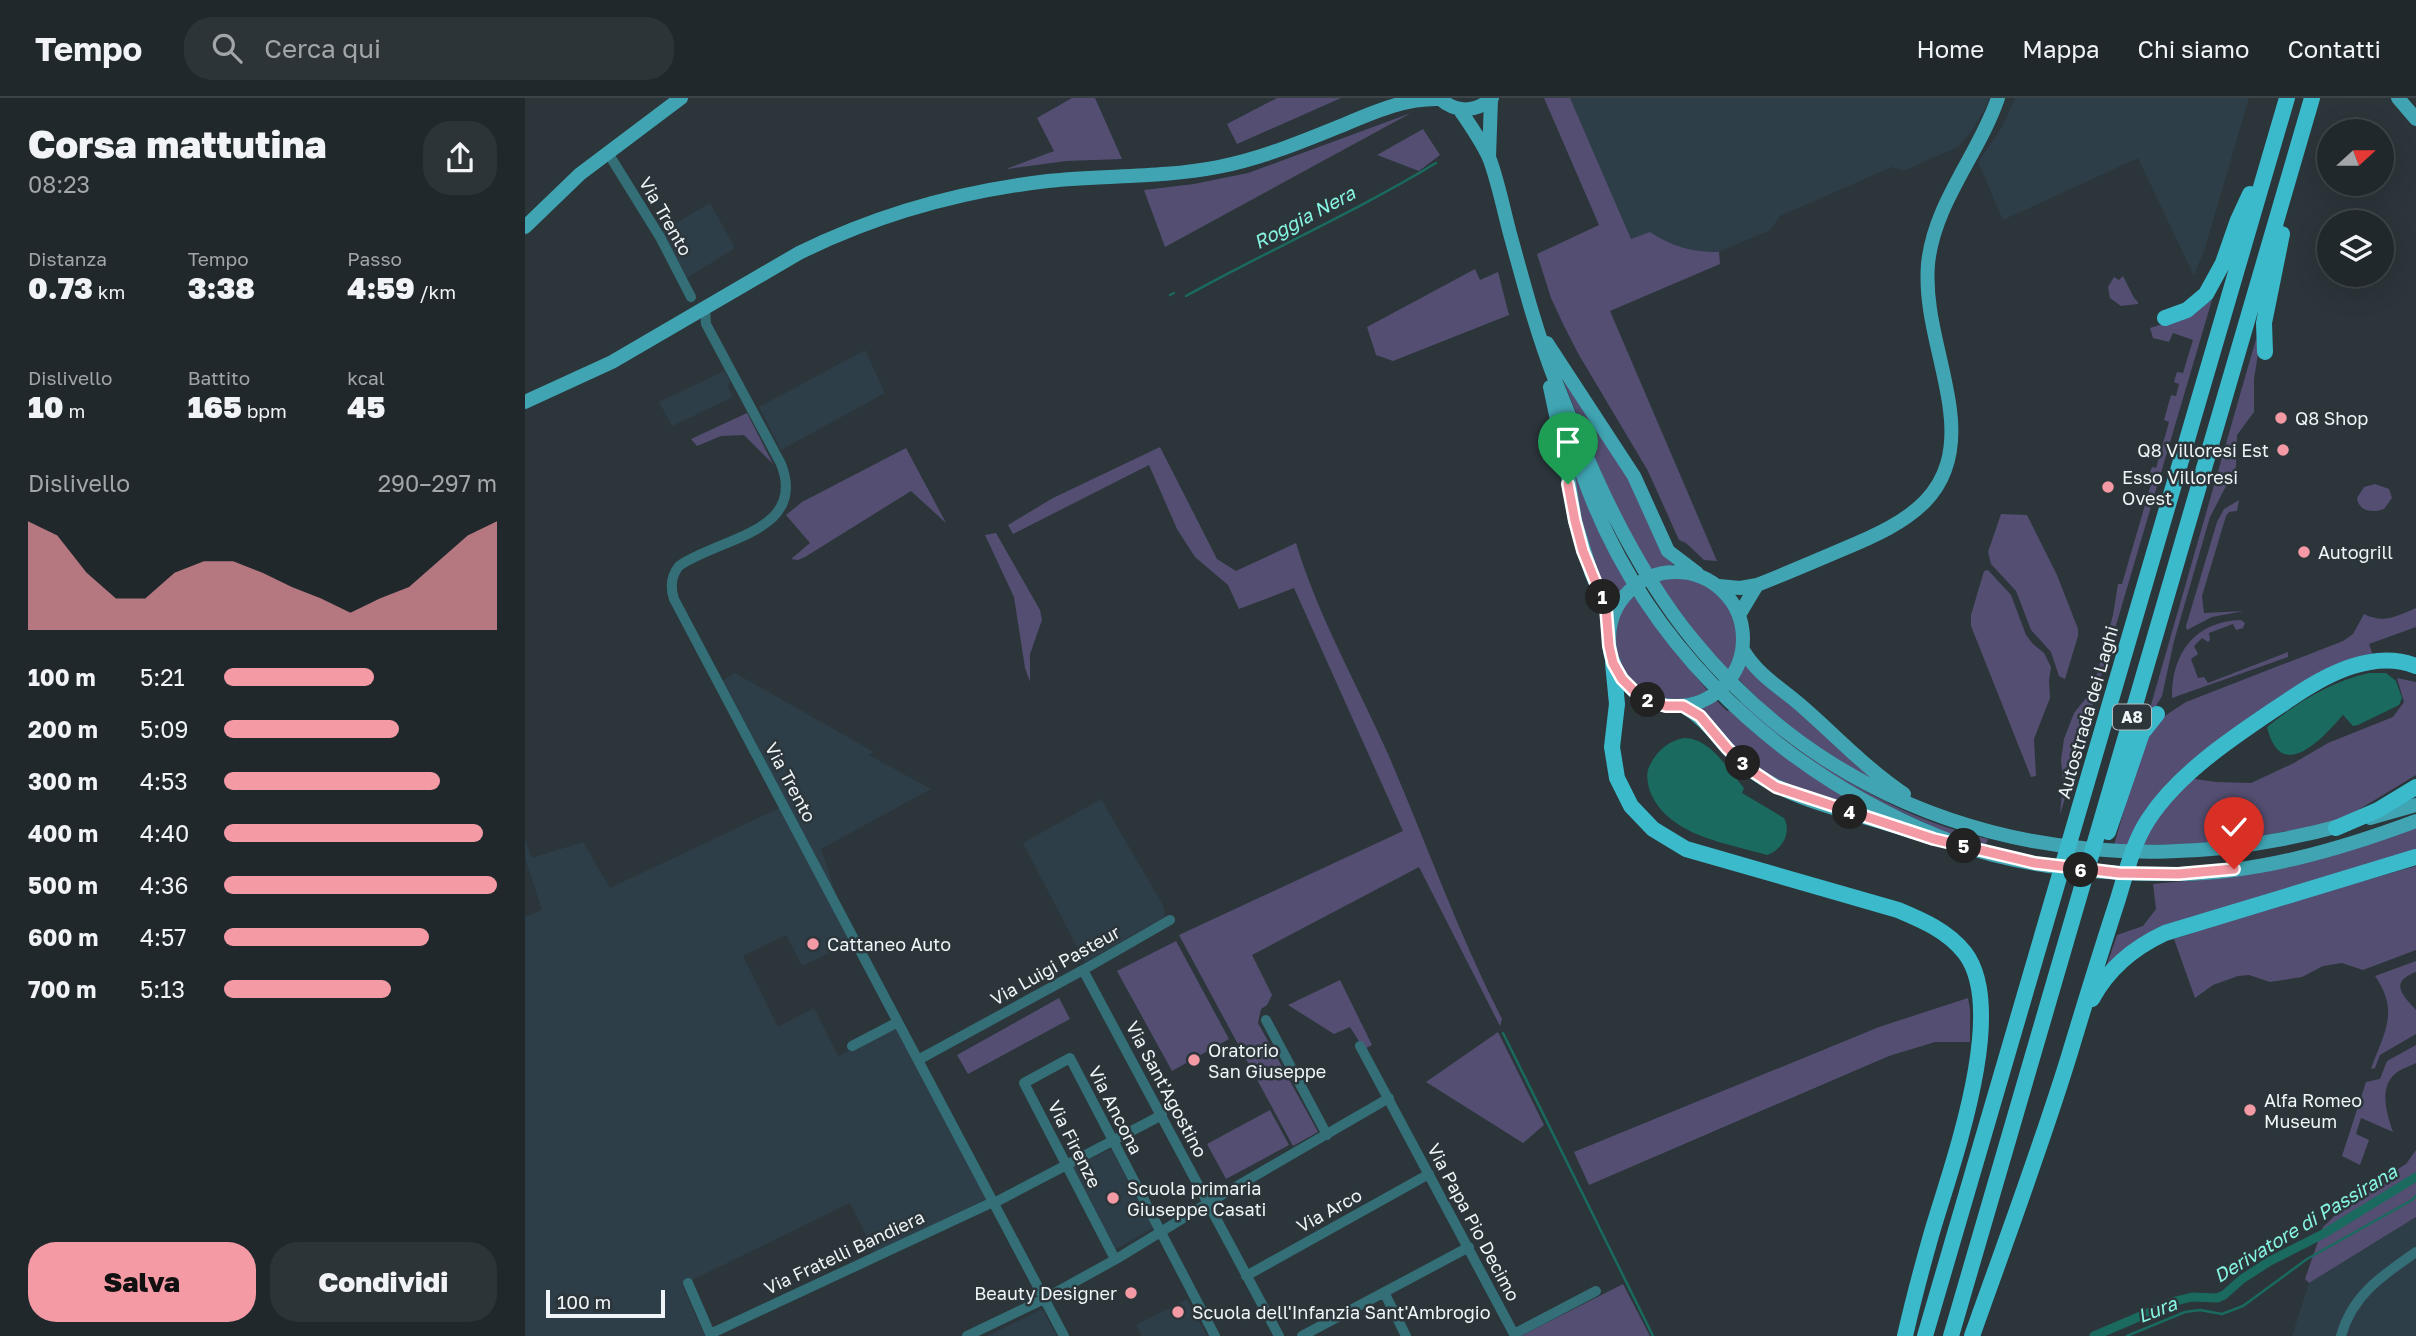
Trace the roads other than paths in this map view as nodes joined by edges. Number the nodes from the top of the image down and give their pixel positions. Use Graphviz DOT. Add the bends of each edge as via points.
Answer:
graph roads {
  1 [pos="681,98"];
  2 [pos="1998,98"];
  3 [pos="2287,98"];
  4 [pos="2312,98"];
  5 [pos="2398,98"];
  6 [pos="1439,99"];
  7 [pos="1491,99"];
  8 [pos="1401,100"];
  9 [pos="1460,110"];
  10 [pos="2416,118"];
  11 [pos="607,153"];
  12 [pos="1489,160"];
  13 [pos="2267,164"];
  14 [pos="2285,195"];
  15 [pos="525,228"];
  16 [pos="691,297"];
  17 [pos="701,316"];
  18 [pos="2165,318"];
  19 [pos="1535,324"];
  20 [pos="2265,352"];
  21 [pos="1556,382"];
  22 [pos="525,402"];
  23 [pos="1704,577"];
  24 [pos="1758,585"];
  25 [pos="1719,586"];
  26 [pos="1739,615"];
  27 [pos="1609,628"];
  28 [pos="1743,650"];
  29 [pos="1613,663"];
  30 [pos="2416,666"];
  31 [pos="1706,667"];
  32 [pos="1683,706"];
  33 [pos="2157,714"];
  34 [pos="2416,787"];
  35 [pos="2416,805"];
  36 [pos="2416,821"];
  37 [pos="1964,825"];
  38 [pos="2336,828"];
  39 [pos="1959,844"];
  40 [pos="2416,857"];
  41 [pos="2080,895"];
  42 [pos="1170,920"];
  43 [pos="1083,970"];
  44 [pos="1266,1020"];
  45 [pos="898,1022"];
  46 [pos="852,1046"];
  47 [pos="1360,1046"];
  48 [pos="2069,1056"];
  49 [pos="918,1059"];
  50 [pos="1024,1083"];
  51 [pos="1389,1098"];
  52 [pos="1162,1115"];
  53 [pos="1327,1135"];
  54 [pos="1112,1142"];
  55 [pos="1066,1165"];
  56 [pos="1429,1174"];
  57 [pos="994,1203"];
  58 [pos="1208,1203"];
  59 [pos="1161,1231"];
  60 [pos="1469,1247"];
  61 [pos="2416,1252"];
  62 [pos="1115,1259"];
  63 [pos="1246,1276"];
  64 [pos="688,1283"];
  65 [pos="1384,1292"];
  66 [pos="1596,1292"];
  67 [pos="1044,1299"];
  68 [pos="710,1335"];
  69 [pos="967,1336"];
  70 [pos="1064,1336"];
  71 [pos="1215,1336"];
  72 [pos="1279,1336"];
  73 [pos="1302,1336"];
  74 [pos="1406,1336"];
  75 [pos="1905,1336"];
  76 [pos="1925,1336"];
  77 [pos="1951,1336"];
  78 [pos="1972,1336"];
  79 [pos="2341,1336"];
  1 -- 11 [label="main road"];
  2 -- 24 [label="main road" via="1942,213 1929,263 1932,325 1950,410 1952,443 1937,488 1909,517 1883,533"];
  3 -- 13 [label="highway, Autostrada dei Laghi / A8"];
  4 -- 14 [label="highway, A8"];
  5 -- 10 [label="main road"];
  6 -- 8 [label="main road"];
  6 -- 9 [label="main road"];
  7 -- 9 [label="main road" via="1471,110"];
  7 -- 12 [label="main road"];
  8 -- 17 [label="main road" via="1293,145 1218,167 999,188 897,212 799,253"];
  9 -- 12 [label="main road"];
  11 -- 15 [label="main road"];
  11 -- 16 [label="street, Via Trento"];
  12 -- 19 [label="main road"];
  13 -- 18 [label="highway" via="2238,220 2215,281 2194,306"];
  13 -- 76 [label="highway, Autostrada dei Laghi / A8"];
  14 -- 20 [label="highway" via="2282,237 2264,323"];
  14 -- 41 [label="highway, A8"];
  17 -- 22 [label="main road"];
  17 -- 45 [label="street, Via Trento" via="781,464 786,499 772,518 679,566 673,575 672,594"];
  19 -- 21 [label="main road"];
  19 -- 23 [label="main road" via="1634,475 1668,551"];
  19 -- 27 [label="main road" via="1557,413 1575,521 1601,591"];
  21 -- 31 [label="main road" via="1635,554"];
  21 -- 31 [label="main road" via="1576,457 1621,563 1666,631"];
  23 -- 25 [label="main road"];
  23 -- 27 [label="main road" via="1669,572 1636,584 1624,596"];
  24 -- 25 [label="main road"];
  24 -- 26 [label="main road"];
  25 -- 26 [label="main road"];
  26 -- 28 [label="main road"];
  27 -- 29 [label="main road"];
  28 -- 32 [label="main road" via="1738,667 1722,688"];
  28 -- 37 [label="main road" via="1761,674 1889,784"];
  29 -- 32 [label="main road" via="1634,691 1657,703"];
  29 -- 75 [label="highway" via="1617,704 1612,747 1617,778 1631,806 1653,829 1686,849 1914,916 1952,940 1974,970 1981,1011 1975,1075"];
  30 -- 48 [label="highway" via="2373,662 2325,678 2199,765 2167,795 2136,844"];
  31 -- 37 [label="main road" via="1840,768 1884,793"];
  31 -- 39 [label="main road" via="1733,707 1773,742 1875,806"];
  32 -- 39 [label="main road" via="1700,716 1749,769 1776,787"];
  33 -- 41 [label="highway" via="2142,733 2121,800"];
  34 -- 38 [label="highway"];
  35 -- 38 [label="main road"];
  36 -- 39 [label="main road" via="2335,847 2206,873 2089,871"];
  37 -- 38 [label="main road" via="2063,848 2164,853 2277,841"];
  40 -- 48 [label="highway" via="2147,941 2099,986"];
  41 -- 77 [label="highway, A8"];
  42 -- 43 [label="street, Via Luigi Pasteur"];
  43 -- 49 [label="street, Via Luigi Pasteur"];
  43 -- 52 [label="street, Via Sant'Agostino"];
  44 -- 53 [label="street"];
  45 -- 46 [label="street"];
  45 -- 49 [label="street, Via Trento"];
  47 -- 51 [label="street, Via Papa Pio Decimo"];
  48 -- 78 [label="highway"];
  49 -- 57 [label="street, Via Trento"];
  50 -- 54 [label="street, Via Ancona" via="1070,1058"];
  50 -- 55 [label="street, Via Firenze"];
  51 -- 53 [label="street"];
  51 -- 56 [label="street, Via Papa Pio Decimo"];
  52 -- 54 [label="street, Via Fratelli Bandiera"];
  52 -- 58 [label="street, Via Sant'Agostino"];
  53 -- 58 [label="street"];
  54 -- 55 [label="street, Via Fratelli Bandiera"];
  54 -- 59 [label="street, Via Ancona"];
  55 -- 57 [label="street, Via Fratelli Bandiera"];
  55 -- 62 [label="street, Via Firenze"];
  56 -- 60 [label="street, Via Papa Pio Decimo"];
  56 -- 63 [label="street, Via Arco"];
  57 -- 67 [label="street, Via Trento"];
  57 -- 68 [label="street, Via Fratelli Bandiera"];
  58 -- 59 [label="street"];
  58 -- 63 [label="street, Via Sant'Agostino"];
  59 -- 62 [label="street"];
  59 -- 71 [label="street, Via Ancona"];
  60 -- 65 [label="street"];
  60 -- 66 [label="street, Via Papa Pio Decimo" via="1514,1334"];
  61 -- 79 [label="street" via="2354,1303"];
  62 -- 67 [label="street"];
  63 -- 72 [label="street, Via Sant'Agostino"];
  64 -- 68 [label="street"];
  65 -- 73 [label="street"];
  65 -- 74 [label="street"];
  67 -- 69 [label="street"];
  67 -- 70 [label="street, Via Trento"];
}
